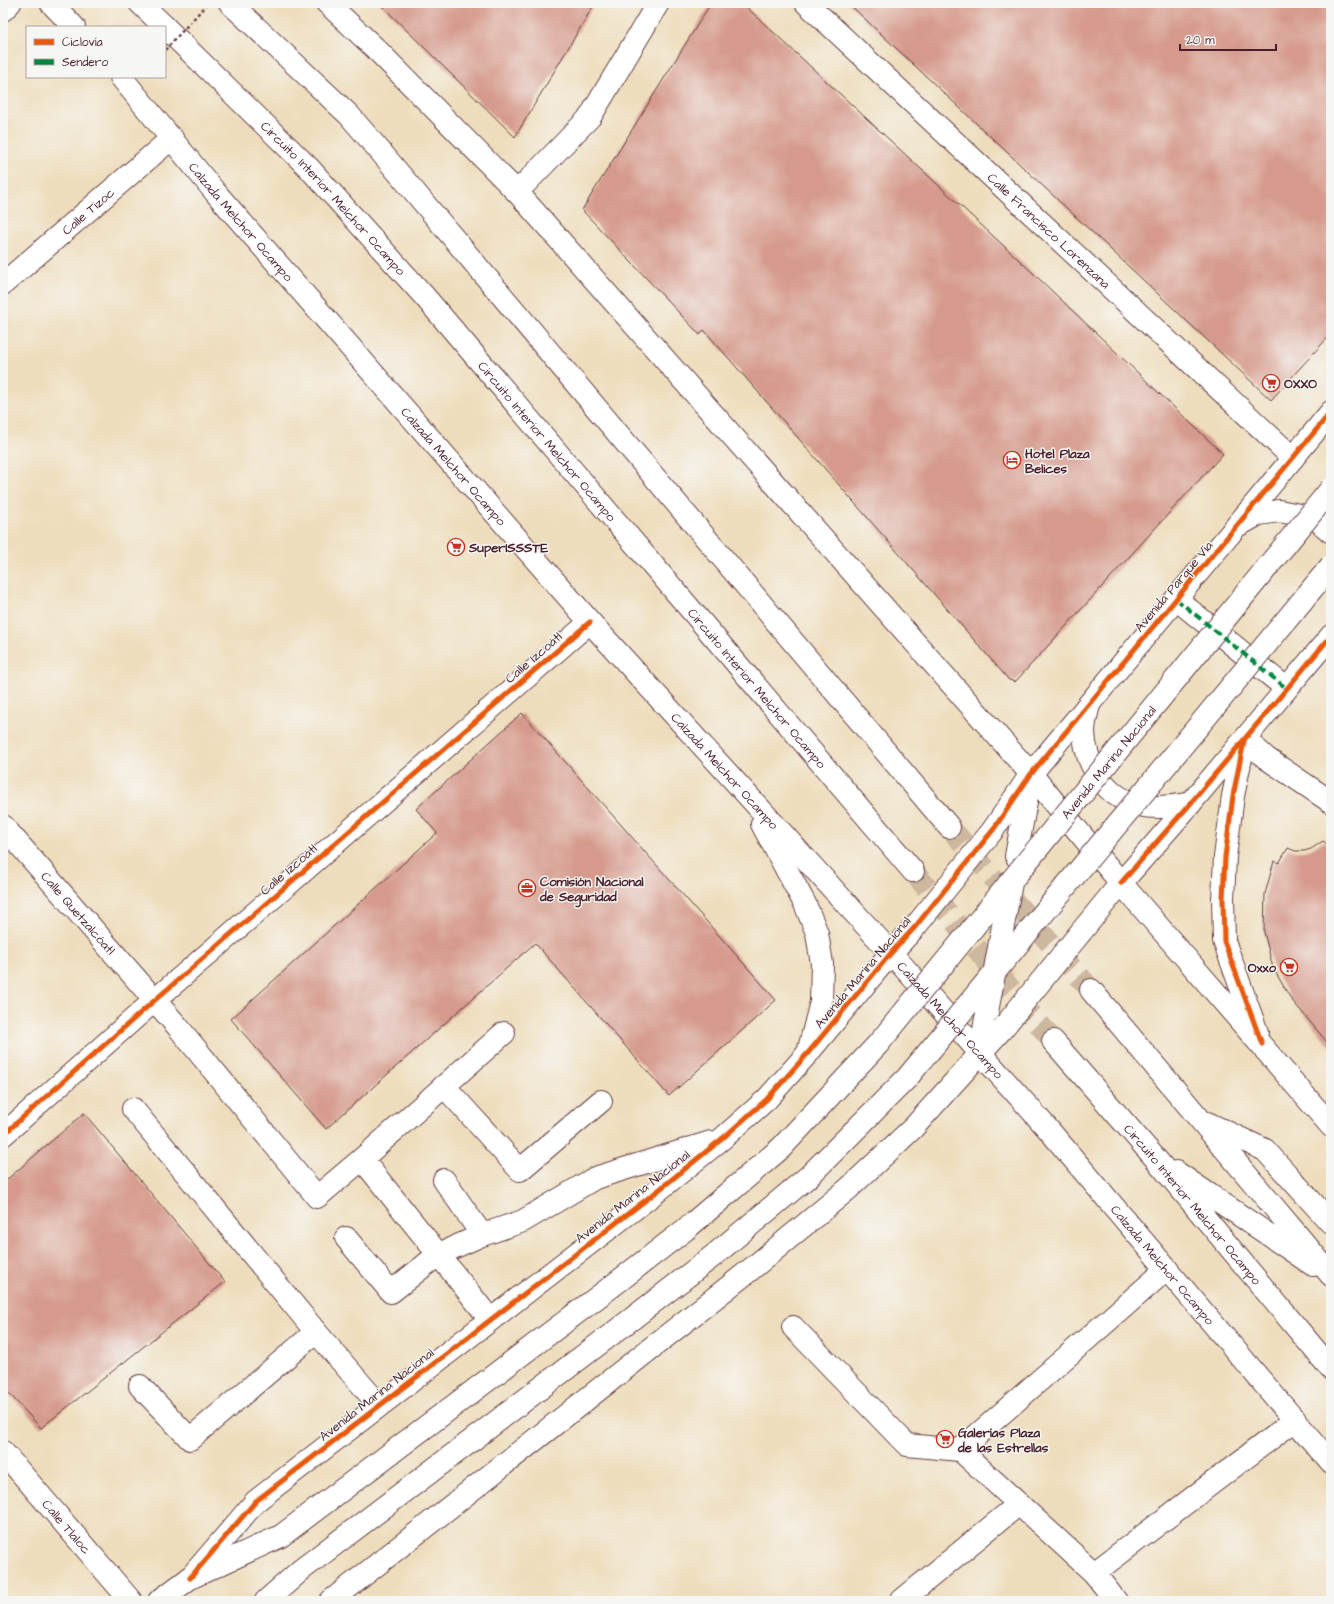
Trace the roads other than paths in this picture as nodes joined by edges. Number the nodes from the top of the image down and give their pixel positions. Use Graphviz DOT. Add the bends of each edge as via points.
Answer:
graph roads {
  1 [pos="10,3"];
  2 [pos="51,3"];
  3 [pos="140,3"];
  4 [pos="230,3"];
  5 [pos="327,3"];
  6 [pos="658,3"];
  7 [pos="806,3"];
  8 [pos="3,10"];
  9 [pos="73,26"];
  10 [pos="164,26"];
  11 [pos="166,28"];
  12 [pos="122,78"];
  13 [pos="172,138"];
  14 [pos="517,192"];
  15 [pos="3,284"];
  16 [pos="1331,412"];
  17 [pos="1293,458"];
  18 [pos="1331,489"];
  19 [pos="1237,526"];
  20 [pos="1331,532"];
  21 [pos="1331,566"];
  22 [pos="1176,599"];
  23 [pos="590,622"];
  24 [pos="1331,636"];
  25 [pos="1286,688"];
  26 [pos="1089,705"];
  27 [pos="1245,739"];
  28 [pos="1031,774"];
  29 [pos="748,796"];
  30 [pos="1331,802"];
  31 [pos="1190,804"];
  32 [pos="3,826"];
  33 [pos="949,827"];
  34 [pos="913,871"];
  35 [pos="1121,883"];
  36 [pos="891,953"];
  37 [pos="1091,990"];
  38 [pos="155,1000"];
  39 [pos="504,1033"];
  40 [pos="1053,1040"];
  41 [pos="1262,1044"];
  42 [pos="808,1053"];
  43 [pos="980,1054"];
  44 [pos="444,1086"];
  45 [pos="601,1101"];
  46 [pos="133,1109"];
  47 [pos="1201,1120"];
  48 [pos="1331,1126"];
  49 [pos="3,1135"];
  50 [pos="724,1138"];
  51 [pos="1155,1158"];
  52 [pos="362,1159"];
  53 [pos="444,1180"];
  54 [pos="1331,1224"];
  55 [pos="482,1235"];
  56 [pos="346,1238"];
  57 [pos="439,1254"];
  58 [pos="1167,1269"];
  59 [pos="1331,1276"];
  60 [pos="490,1320"];
  61 [pos="793,1327"];
  62 [pos="316,1332"];
  63 [pos="1331,1369"];
  64 [pos="140,1386"];
  65 [pos="379,1405"];
  66 [pos="1294,1420"];
  67 [pos="960,1450"];
  68 [pos="3,1452"];
  69 [pos="1331,1463"];
  70 [pos="1018,1504"];
  71 [pos="1094,1573"];
  72 [pos="190,1578"];
  73 [pos="130,1601"];
  74 [pos="159,1601"];
  75 [pos="266,1601"];
  76 [pos="331,1601"];
  77 [pos="901,1601"];
  78 [pos="1116,1601"];
  1 -- 8 [label="main road"];
  2 -- 9 [label="main road"];
  3 -- 10 [label="main road, Circuito Interior Melchor Ocampo"];
  4 -- 33 [label="main road" via="349,115"];
  5 -- 14 [label="main road"];
  6 -- 14 [label="main road" via="590,117"];
  7 -- 17 [label="main road, Calle Francisco Lorenzana"];
  11 -- 34 [label="main road, Circuito Interior Melchor Ocampo" via="309,168 425,296"];
  12 -- 13 [label="main road, Calzada Melchor Ocampo"];
  13 -- 15 [label="main road, Calle Tizoc"];
  13 -- 23 [label="main road, Calzada Melchor Ocampo" via="225,204"];
  14 -- 28 [label="main road"];
  16 -- 17 [label="main road, Avenida Parque Vía"];
  17 -- 19 [label="main road, Avenida Parque Vía"];
  18 -- 72 [label="main road, Avenida Marina Nacional, bridge" via="879,1043 781,1148 686,1229 282,1536"];
  19 -- 20 [label="main road" via="1259,514 1279,511 1315,518"];
  19 -- 22 [label="main road, Avenida Parque Vía"];
  21 -- 75 [label="main road, bridge" via="906,1078 810,1176 713,1256 301,1570"];
  22 -- 25 [label="main road"];
  22 -- 26 [label="main road, Avenida Parque Vía"];
  23 -- 29 [label="main road, Calzada Melchor Ocampo"];
  23 -- 38 [label="main road, Calle Izcoátl"];
  24 -- 25 [label="main road"];
  25 -- 27 [label="main road"];
  26 -- 28 [label="main road, Avenida Parque Vía"];
  26 -- 31 [label="main road" via="1084,731 1088,756 1098,777 1116,794 1138,805 1162,807"];
  27 -- 30 [label="main road" via="1266,758"];
  27 -- 31 [label="main road"];
  27 -- 41 [label="main road" via="1233,796 1225,857 1224,941"];
  28 -- 35 [label="main road"];
  28 -- 36 [label="main road, Avenida Marina Nacional, bridge" via="993,830"];
  28 -- 43 [label="main road, bridge"];
  29 -- 36 [label="main road, Calzada Melchor Ocampo"];
  29 -- 42 [label="main road" via="805,904 817,933 822,964 821,1002"];
  31 -- 35 [label="main road"];
  32 -- 38 [label="main road, Calle Quetzalcóatl"];
  35 -- 41 [label="main road"];
  35 -- 43 [label="main road, bridge"];
  36 -- 42 [label="main road, Avenida Marina Nacional"];
  36 -- 43 [label="main road, Calzada Melchor Ocampo"];
  37 -- 47 [label="main road"];
  38 -- 49 [label="main road, Calle Izcoátl"];
  38 -- 52 [label="main road, Calle Quetzalcóatl" via="317,1197"];
  39 -- 44 [label="main road"];
  40 -- 51 [label="main road, Circuito Interior Melchor Ocampo"];
  41 -- 48 [label="main road"];
  42 -- 50 [label="main road, Avenida Marina Nacional" via="767,1099"];
  43 -- 58 [label="main road, Calzada Melchor Ocampo" via="1048,1129"];
  43 -- 76 [label="main road" via="913,1128 848,1189 755,1266"];
  44 -- 45 [label="main road" via="520,1170"];
  44 -- 52 [label="main road"];
  46 -- 62 [label="main road"];
  47 -- 54 [label="main road" via="1265,1150"];
  47 -- 59 [label="main road"];
  50 -- 55 [label="main road" via="595,1178 523,1221"];
  50 -- 60 [label="main road, Avenida Marina Nacional"];
  51 -- 59 [label="main road"];
  51 -- 63 [label="main road, Circuito Interior Melchor Ocampo"];
  52 -- 57 [label="main road"];
  53 -- 55 [label="main road"];
  55 -- 57 [label="main road"];
  56 -- 57 [label="main road" via="391,1292"];
  57 -- 60 [label="main road"];
  58 -- 66 [label="main road, Calzada Melchor Ocampo"];
  58 -- 67 [label="main road"];
  60 -- 65 [label="main road, Avenida Marina Nacional"];
  61 -- 67 [label="main road" via="907,1445"];
  62 -- 64 [label="main road" via="190,1439"];
  62 -- 65 [label="main road"];
  65 -- 72 [label="main road, Avenida Marina Nacional" via="256,1501"];
  66 -- 69 [label="main road, Calzada Melchor Ocampo"];
  66 -- 71 [label="main road"];
  67 -- 70 [label="main road"];
  68 -- 73 [label="main road, Calle Tlaloc"];
  70 -- 71 [label="main road"];
  70 -- 77 [label="main road"];
  71 -- 78 [label="main road"];
  72 -- 74 [label="main road, Avenida Marina Nacional"];
}
